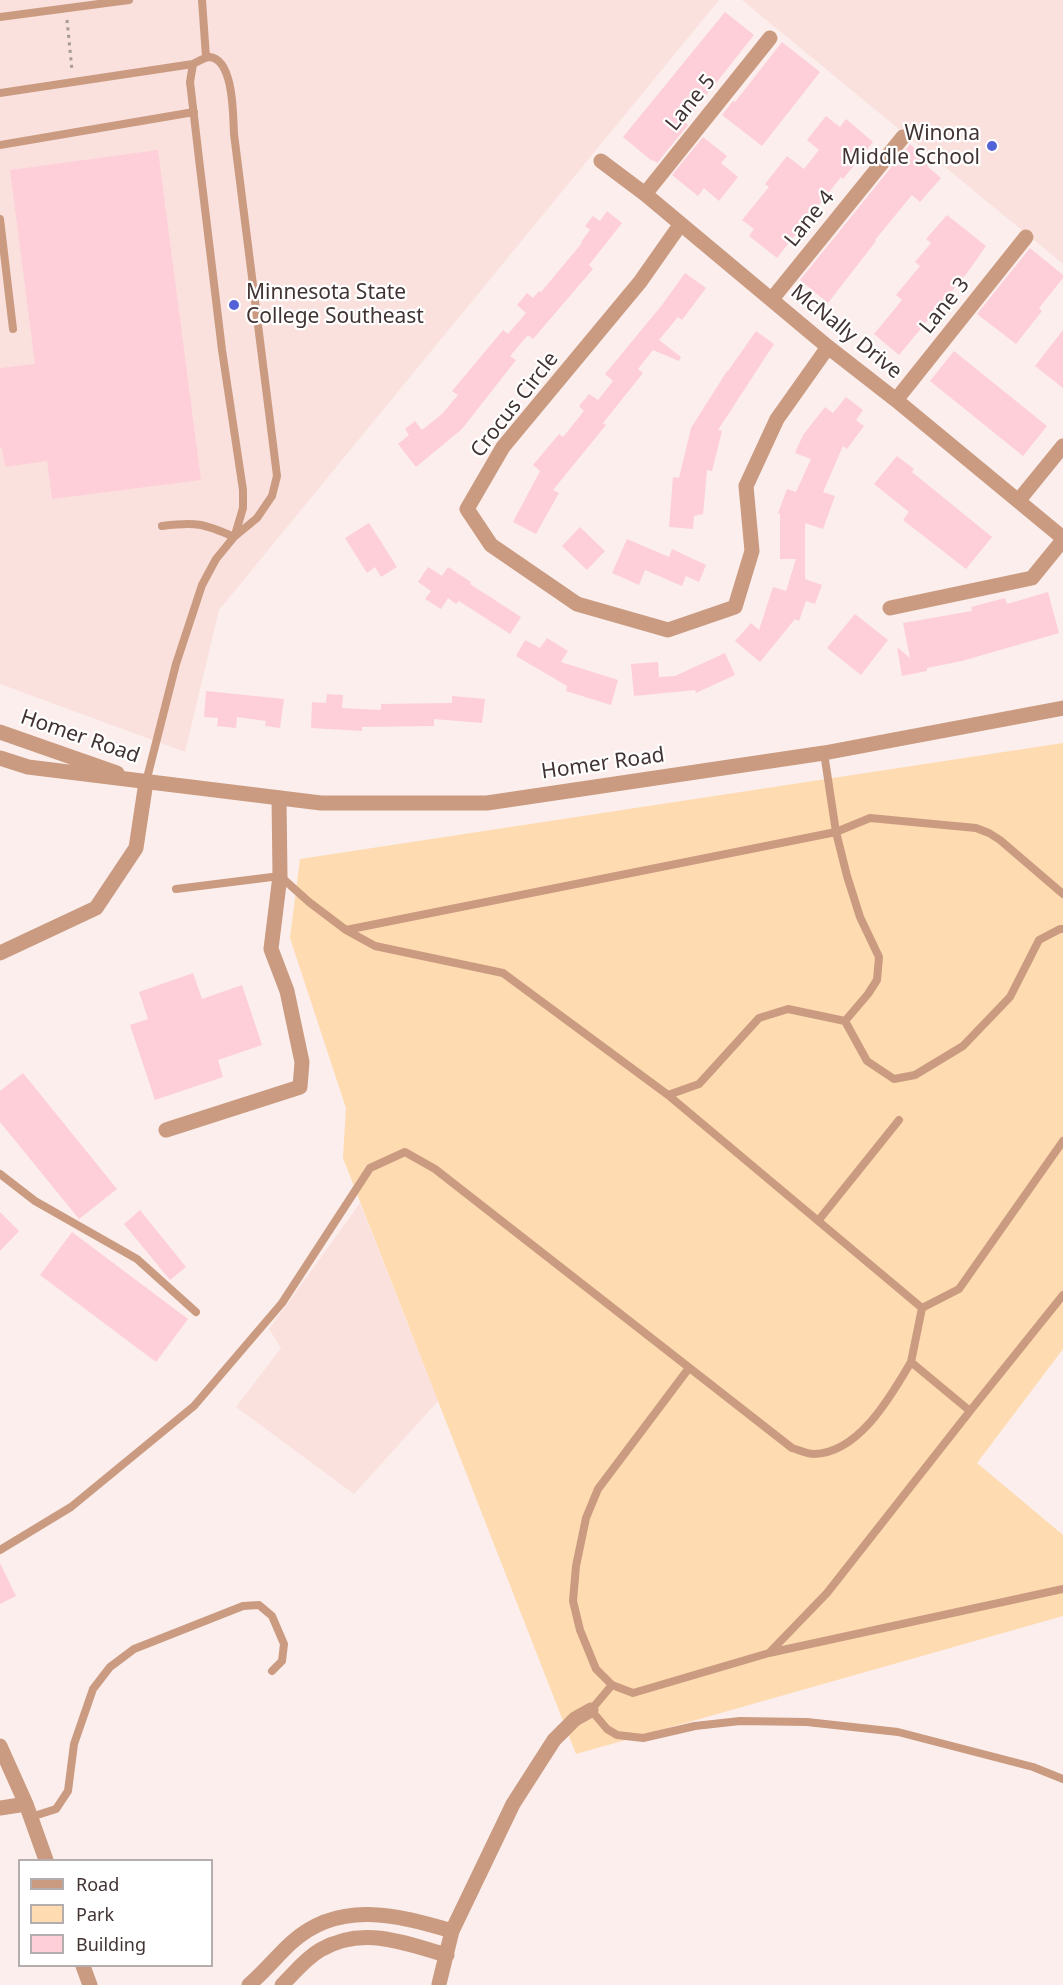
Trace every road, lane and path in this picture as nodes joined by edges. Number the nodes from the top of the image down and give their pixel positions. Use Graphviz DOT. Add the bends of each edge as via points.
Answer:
graph roads {
  1 [pos="129,0"];
  2 [pos="202,0"];
  3 [pos="66,8"];
  4 [pos="0,17"];
  5 [pos="770,38"];
  6 [pos="206,57"];
  7 [pos="192,64"];
  8 [pos="74,82"];
  9 [pos="0,93"];
  10 [pos="194,112"];
  11 [pos="903,137"];
  12 [pos="0,145"];
  13 [pos="601,161"];
  14 [pos="645,194"];
  15 [pos="0,219"];
  16 [pos="680,225"];
  17 [pos="1026,237"];
  18 [pos="772,299"];
  19 [pos="13,329"];
  20 [pos="828,347"];
  21 [pos="896,400"];
  22 [pos="1063,446"];
  23 [pos="1018,500"];
  24 [pos="162,526"];
  25 [pos="234,537"];
  26 [pos="1063,539"];
  27 [pos="890,608"];
  28 [pos="1063,708"];
  29 [pos="0,732"];
  30 [pos="824,753"];
  31 [pos="0,758"];
  32 [pos="146,782"];
  33 [pos="279,798"];
  34 [pos="836,832"];
  35 [pos="280,876"];
  36 [pos="176,889"];
  37 [pos="1063,894"];
  38 [pos="1063,929"];
  39 [pos="346,930"];
  40 [pos="0,953"];
  41 [pos="845,1021"];
  42 [pos="668,1095"];
  43 [pos="899,1120"];
  44 [pos="166,1130"];
  45 [pos="1063,1141"];
  46 [pos="0,1174"];
  47 [pos="818,1221"];
  48 [pos="1063,1294"];
  49 [pos="922,1308"];
  50 [pos="196,1312"];
  51 [pos="911,1362"];
  52 [pos="689,1368"];
  53 [pos="970,1411"];
  54 [pos="0,1550"];
  55 [pos="1063,1589"];
  56 [pos="769,1653"];
  57 [pos="272,1671"];
  58 [pos="612,1685"];
  59 [pos="591,1710"];
  60 [pos="0,1746"];
  61 [pos="1063,1779"];
  62 [pos="0,1808"];
  63 [pos="28,1811"];
  64 [pos="46,1859"];
  65 [pos="452,1931"];
  66 [pos="447,1955"];
  67 [pos="84,1967"];
  68 [pos="267,1968"];
  69 [pos="440,1984"];
  70 [pos="90,1985"];
  71 [pos="249,1985"];
  72 [pos="283,1985"];
  1 -- 3 [label="lane"];
  2 -- 6 [label="lane"];
  3 -- 4 [label="lane"];
  3 -- 8 [label="path"];
  5 -- 14 [label="street, Lane 5"];
  6 -- 7 [label="lane"];
  6 -- 25 [label="lane" via="221,63 231,85 277,476 272,496 257,518"];
  7 -- 8 [label="lane"];
  7 -- 10 [label="lane"];
  8 -- 9 [label="lane"];
  10 -- 12 [label="lane"];
  10 -- 25 [label="lane" via="243,490 243,508"];
  11 -- 18 [label="street, Lane 4"];
  13 -- 14 [label="street, McNally Drive"];
  14 -- 16 [label="street, McNally Drive"];
  15 -- 19 [label="lane"];
  16 -- 18 [label="street, McNally Drive"];
  16 -- 20 [label="street, Crocus Circle" via="640,282 503,447 467,509 491,545 577,604 668,630 735,607 752,551 746,486 777,419"];
  17 -- 21 [label="street, Lane 3"];
  18 -- 20 [label="street, McNally Drive"];
  20 -- 21 [label="street, McNally Drive"];
  21 -- 23 [label="street, McNally Drive"];
  22 -- 23 [label="street"];
  23 -- 26 [label="street, McNally Drive"];
  24 -- 25 [label="lane" via="208,525"];
  25 -- 32 [label="lane" via="202,585 176,664"];
  26 -- 27 [label="street, McNally Drive" via="1032,579"];
  28 -- 30 [label="street, Homer Road"];
  29 -- 32 [label="street, Homer Road"];
  30 -- 33 [label="street, Homer Road" via="487,802 321,803"];
  30 -- 34 [label="lane"];
  31 -- 32 [label="street, Homer Road" via="28,767"];
  32 -- 33 [label="street, Homer Road"];
  32 -- 40 [label="street" via="136,848 96,908"];
  33 -- 35 [label="street"];
  34 -- 37 [label="lane" via="870,818 976,828 1000,840"];
  34 -- 39 [label="lane"];
  34 -- 41 [label="lane" via="860,917 879,957 877,980"];
  35 -- 36 [label="lane"];
  35 -- 39 [label="lane"];
  35 -- 44 [label="street" via="271,949 287,991 302,1062 300,1087"];
  38 -- 41 [label="lane" via="1039,940 1010,997 963,1046 915,1075 894,1079 867,1061"];
  39 -- 42 [label="lane" via="375,946 503,973"];
  41 -- 42 [label="lane" via="788,1009 759,1018 699,1084"];
  42 -- 47 [label="lane"];
  43 -- 47 [label="lane"];
  45 -- 49 [label="lane" via="959,1289"];
  46 -- 50 [label="lane" via="35,1201 136,1260"];
  47 -- 49 [label="lane"];
  48 -- 53 [label="lane"];
  49 -- 51 [label="lane"];
  51 -- 52 [label="lane" via="862,1432 840,1448 814,1454 792,1448"];
  51 -- 53 [label="lane"];
  52 -- 54 [label="lane" via="435,1168 405,1152 370,1168 282,1304 194,1406 71,1507"];
  52 -- 58 [label="lane" via="598,1489 586,1518 573,1601 596,1668"];
  53 -- 56 [label="lane" via="827,1593"];
  55 -- 56 [label="lane"];
  56 -- 58 [label="lane" via="633,1693"];
  57 -- 63 [label="lane" via="282,1661 284,1644 272,1616 259,1605 243,1606 134,1649 110,1667 93,1689 74,1744 68,1791 56,1809"];
  58 -- 59 [label="lane"];
  59 -- 61 [label="lane" via="617,1735 643,1738 740,1721 807,1722 898,1732 1033,1767"];
  59 -- 65 [label="street" via="575,1719 538,1762 513,1804"];
  60 -- 63 [label="street"];
  62 -- 63 [label="street"];
  63 -- 64 [label="street"];
  65 -- 66 [label="street"];
  65 -- 68 [label="street" via="378,1913 332,1919 292,1941"];
  66 -- 69 [label="street"];
  66 -- 72 [label="street" via="363,1936 321,1949"];
  67 -- 70 [label="street"];
  68 -- 71 [label="street"];
  68 -- 72 [label="street"];
}
